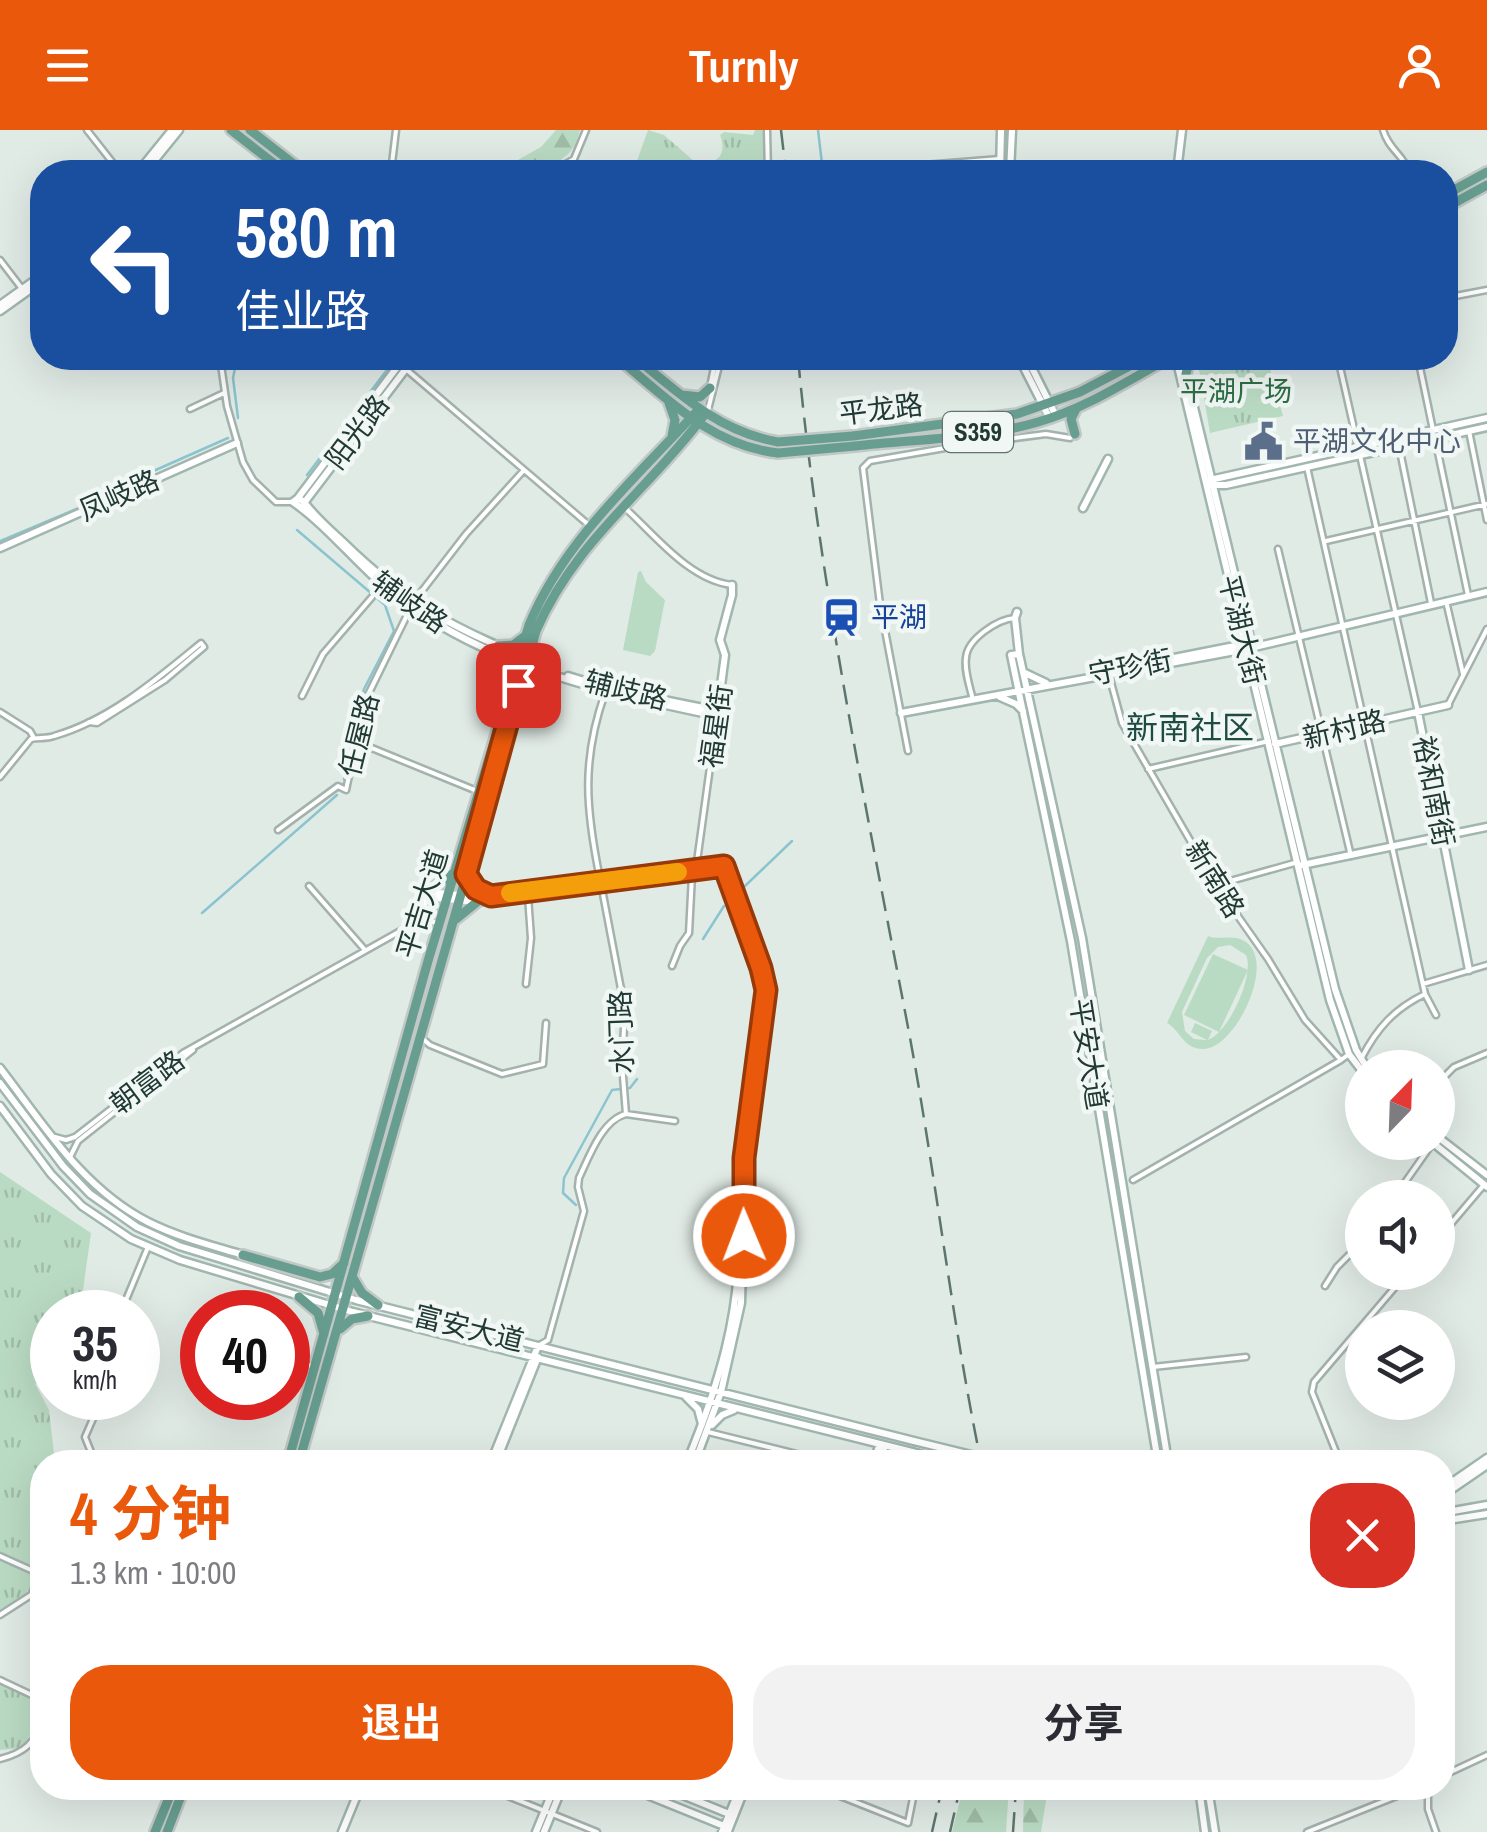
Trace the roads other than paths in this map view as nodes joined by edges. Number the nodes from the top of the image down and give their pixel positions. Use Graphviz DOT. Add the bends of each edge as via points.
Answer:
graph roads {
  1 [pos="87,130"];
  2 [pos="176,130"];
  3 [pos="232,130"];
  4 [pos="250,130"];
  5 [pos="396,130"];
  6 [pos="586,130"];
  7 [pos="767,130"];
  8 [pos="1001,130"];
  9 [pos="1012,130"];
  10 [pos="1182,130"];
  11 [pos="1383,130"];
  12 [pos="1000,159"];
  13 [pos="111,160"];
  14 [pos="151,160"];
  15 [pos="270,160"];
  16 [pos="289,160"];
  17 [pos="392,160"];
  18 [pos="572,160"];
  19 [pos="768,160"];
  20 [pos="987,160"];
  21 [pos="1011,160"];
  22 [pos="1178,160"];
  23 [pos="1402,160"];
  24 [pos="1486,173"];
  25 [pos="1458,188"];
  26 [pos="1487,188"];
  27 [pos="1458,202"];
  28 [pos="0,260"];
  29 [pos="30,287"];
  30 [pos="1487,290"];
  31 [pos="24,291"];
  32 [pos="1458,296"];
  33 [pos="0,308"];
  34 [pos="221,370"];
  35 [pos="398,370"];
  36 [pos="411,370"];
  37 [pos="632,370"];
  38 [pos="651,370"];
  39 [pos="715,370"];
  40 [pos="717,370"];
  41 [pos="1025,370"];
  42 [pos="1032,370"];
  43 [pos="1125,370"];
  44 [pos="1154,370"];
  45 [pos="1182,370"];
  46 [pos="1184,370"];
  47 [pos="1341,370"];
  48 [pos="1421,370"];
  49 [pos="1186,374"];
  50 [pos="710,388"];
  51 [pos="224,393"];
  52 [pos="680,394"];
  53 [pos="664,397"];
  54 [pos="1046,405"];
  55 [pos="1078,407"];
  56 [pos="190,409"];
  57 [pos="702,412"];
  58 [pos="1052,418"];
  59 [pos="1487,418"];
  60 [pos="694,421"];
  61 [pos="1487,427"];
  62 [pos="1469,431"];
  63 [pos="1046,434"];
  64 [pos="1434,434"];
  65 [pos="1073,436"];
  66 [pos="854,441"];
  67 [pos="669,442"];
  68 [pos="237,443"];
  69 [pos="1398,446"];
  70 [pos="778,448"];
  71 [pos="1359,451"];
  72 [pos="1108,459"];
  73 [pos="1307,467"];
  74 [pos="524,470"];
  75 [pos="1210,483"];
  76 [pos="299,502"];
  77 [pos="622,505"];
  78 [pos="1486,505"];
  79 [pos="1083,508"];
  80 [pos="1451,512"];
  81 [pos="1487,520"];
  82 [pos="1414,521"];
  83 [pos="590,527"];
  84 [pos="1377,529"];
  85 [pos="1324,541"];
  86 [pos="0,548"];
  87 [pos="1278,549"];
  88 [pos="732,585"];
  89 [pos="1487,592"];
  90 [pos="372,596"];
  91 [pos="1468,596"];
  92 [pos="1446,601"];
  93 [pos="1432,604"];
  94 [pos="412,605"];
  95 [pos="1396,612"];
  96 [pos="1016,615"];
  97 [pos="1343,624"];
  98 [pos="1487,630"];
  99 [pos="530,635"];
  100 [pos="1298,635"];
  101 [pos="202,645"];
  102 [pos="1248,646"];
  103 [pos="496,648"];
  104 [pos="1015,654"];
  105 [pos="522,659"];
  106 [pos="546,669"];
  107 [pos="1024,672"];
  108 [pos="1109,675"];
  109 [pos="1464,675"];
  110 [pos="514,684"];
  111 [pos="1044,686"];
  112 [pos="1023,690"];
  113 [pos="604,693"];
  114 [pos="302,696"];
  115 [pos="994,696"];
  116 [pos="973,700"];
  117 [pos="1448,705"];
  118 [pos="1027,710"];
  119 [pos="0,712"];
  120 [pos="1418,712"];
  121 [pos="718,713"];
  122 [pos="901,713"];
  123 [pos="1366,724"];
  124 [pos="1322,734"];
  125 [pos="34,738"];
  126 [pos="356,742"];
  127 [pos="1272,743"];
  128 [pos="908,751"];
  129 [pos="1148,768"];
  130 [pos="0,777"];
  131 [pos="478,792"];
  132 [pos="1487,828"];
  133 [pos="278,830"];
  134 [pos="1443,836"];
  135 [pos="1394,847"];
  136 [pos="466,853"];
  137 [pos="1351,856"];
  138 [pos="1301,864"];
  139 [pos="462,870"];
  140 [pos="694,872"];
  141 [pos="602,884"];
  142 [pos="1216,885"];
  143 [pos="309,886"];
  144 [pos="427,895"];
  145 [pos="491,896"];
  146 [pos="528,896"];
  147 [pos="454,899"];
  148 [pos="477,902"];
  149 [pos="424,918"];
  150 [pos="440,923"];
  151 [pos="450,930"];
  152 [pos="440,942"];
  153 [pos="366,951"];
  154 [pos="1487,965"];
  155 [pos="672,966"];
  156 [pos="1469,970"];
  157 [pos="1088,973"];
  158 [pos="1076,975"];
  159 [pos="526,984"];
  160 [pos="1423,984"];
  161 [pos="1425,994"];
  162 [pos="1436,1015"];
  163 [pos="546,1023"];
  164 [pos="420,1032"];
  165 [pos="430,1045"];
  166 [pos="197,1046"];
  167 [pos="415,1050"];
  168 [pos="1348,1050"];
  169 [pos="1358,1050"];
  170 [pos="1366,1050"];
  171 [pos="1484,1054"];
  172 [pos="1345,1057"];
  173 [pos="1341,1060"];
  174 [pos="1487,1064"];
  175 [pos="1455,1067"];
  176 [pos="0,1068"];
  177 [pos="0,1083"];
  178 [pos="22,1097"];
  179 [pos="0,1106"];
  180 [pos="626,1114"];
  181 [pos="676,1121"];
  182 [pos="50,1134"];
  183 [pos="45,1142"];
  184 [pos="1455,1154"];
  185 [pos="1455,1159"];
  186 [pos="72,1162"];
  187 [pos="1487,1175"];
  188 [pos="1133,1180"];
  189 [pos="1486,1186"];
  190 [pos="1455,1220"];
  191 [pos="148,1247"];
  192 [pos="242,1255"];
  193 [pos="348,1256"];
  194 [pos="1345,1259"];
  195 [pos="353,1274"];
  196 [pos="292,1281"];
  197 [pos="1325,1286"];
  198 [pos="129,1290"];
  199 [pos="276,1290"];
  200 [pos="1393,1290"];
  201 [pos="342,1295"];
  202 [pos="310,1300"];
  203 [pos="310,1305"];
  204 [pos="378,1305"];
  205 [pos="338,1308"];
  206 [pos="368,1316"];
  207 [pos="336,1335"];
  208 [pos="324,1340"];
  209 [pos="517,1340"];
  210 [pos="538,1346"];
  211 [pos="514,1352"];
  212 [pos="562,1352"];
  213 [pos="536,1358"];
  214 [pos="1246,1358"];
  215 [pos="560,1364"];
  216 [pos="310,1365"];
  217 [pos="316,1367"];
  218 [pos="1152,1367"];
  219 [pos="654,1375"];
  220 [pos="652,1387"];
  221 [pos="718,1391"];
  222 [pos="680,1394"];
  223 [pos="714,1403"];
  224 [pos="768,1404"];
  225 [pos="744,1410"];
  226 [pos="764,1415"];
  227 [pos="92,1420"];
  228 [pos="706,1430"];
  229 [pos="882,1445"];
  230 [pos="90,1450"];
  231 [pos="292,1450"];
  232 [pos="302,1450"];
  233 [pos="499,1450"];
  234 [pos="694,1450"];
  235 [pos="699,1450"];
  236 [pos="783,1450"];
  237 [pos="880,1450"];
  238 [pos="903,1450"];
  239 [pos="951,1450"];
  240 [pos="1156,1450"];
  241 [pos="1166,1450"];
  242 [pos="1335,1450"];
  243 [pos="1487,1462"];
  244 [pos="1455,1481"];
  245 [pos="1455,1486"];
  246 [pos="1487,1505"];
  247 [pos="1455,1511"];
  248 [pos="1487,1514"];
  249 [pos="1455,1520"];
  250 [pos="0,1556"];
  251 [pos="30,1568"];
  252 [pos="30,1595"];
  253 [pos="0,1615"];
  254 [pos="0,1680"];
  255 [pos="30,1694"];
  256 [pos="30,1743"];
  257 [pos="1487,1756"];
  258 [pos="0,1759"];
  259 [pos="1455,1770"];
  260 [pos="168,1800"];
  261 [pos="179,1800"];
  262 [pos="357,1800"];
  263 [pos="518,1800"];
  264 [pos="551,1800"];
  265 [pos="555,1800"];
  266 [pos="657,1800"];
  267 [pos="694,1800"];
  268 [pos="737,1800"];
  269 [pos="850,1800"];
  270 [pos="913,1800"];
  271 [pos="1201,1800"];
  272 [pos="1210,1800"];
  273 [pos="1387,1800"];
  274 [pos="1428,1800"];
  275 [pos="548,1812"];
  276 [pos="731,1815"];
  277 [pos="725,1830"];
  278 [pos="155,1832"];
  279 [pos="167,1832"];
  280 [pos="344,1832"];
  281 [pos="536,1832"];
  282 [pos="544,1832"];
  283 [pos="596,1832"];
  284 [pos="1205,1832"];
  285 [pos="1215,1832"];
  286 [pos="1307,1832"];
  287 [pos="1436,1832"];
  1 -- 13 [label="street"];
  2 -- 14 [label="street"];
  3 -- 15 [label="main road"];
  4 -- 16 [label="main road"];
  5 -- 17 [label="street"];
  6 -- 18 [label="street"];
  7 -- 19 [label="street"];
  8 -- 12 [label="street"];
  9 -- 21 [label="street"];
  10 -- 22 [label="street"];
  11 -- 23 [label="street" via="1388,148"];
  12 -- 20 [label="street"];
  24 -- 25 [label="main road"];
  24 -- 26 [label="street"];
  26 -- 27 [label="main road"];
  28 -- 31 [label="street"];
  29 -- 31 [label="street"];
  30 -- 32 [label="street"];
  31 -- 33 [label="street"];
  34 -- 51 [label="street"];
  35 -- 76 [label="street, 阳光路"];
  36 -- 74 [label="street"];
  37 -- 53 [label="main road, 平龙路 / S359"];
  38 -- 52 [label="main road, 平龙路 / S359"];
  39 -- 50 [label="street"];
  40 -- 57 [label="street" via="714,396"];
  41 -- 54 [label="street"];
  42 -- 54 [label="street"];
  43 -- 54 [label="main road, 平龙路 / S359"];
  44 -- 55 [label="main road, 平龙路 / S359"];
  45 -- 75 [label="street, 平湖大街"];
  46 -- 49 [label="main road"];
  47 -- 71 [label="street, 裕和南街"];
  48 -- 64 [label="street"];
  49 -- 75 [label="street, 平湖大街"];
  50 -- 52 [label="main road" via="695,398"];
  50 -- 57 [label="street"];
  51 -- 56 [label="street"];
  51 -- 68 [label="street"];
  52 -- 57 [label="main road, 平龙路 / S359"];
  53 -- 60 [label="main road, 平龙路 / S359"];
  53 -- 67 [label="main road" via="675,420"];
  54 -- 58 [label="street"];
  54 -- 66 [label="main road, 平龙路 / S359"];
  55 -- 58 [label="main road, 平龙路 / S359"];
  55 -- 65 [label="main road"];
  57 -- 60 [label="main road, 平吉大道"];
  57 -- 70 [label="main road, 平龙路 / S359"];
  58 -- 63 [label="street"];
  58 -- 66 [label="main road, 平龙路 / S359" via="1002,430"];
  59 -- 64 [label="street"];
  60 -- 67 [label="main road, 平吉大道"];
  60 -- 70 [label="main road, 平龙路 / S359" via="741,444"];
  60 -- 77 [label="main road, 平吉大道"];
  61 -- 62 [label="street"];
  62 -- 64 [label="street"];
  62 -- 78 [label="street"];
  63 -- 65 [label="street"];
  63 -- 122 [label="street" via="863,468"];
  64 -- 69 [label="street"];
  64 -- 71 [label="street"];
  64 -- 80 [label="street"];
  66 -- 70 [label="main road, 平龙路 / S359, bridge"];
  67 -- 83 [label="main road, 平吉大道"];
  68 -- 76 [label="street" via="246,468 278,504"];
  68 -- 86 [label="street, 凤岐路"];
  69 -- 71 [label="street"];
  69 -- 82 [label="street"];
  71 -- 73 [label="street"];
  71 -- 75 [label="street"];
  71 -- 84 [label="street, 裕和南街"];
  72 -- 79 [label="street"];
  73 -- 75 [label="street"];
  73 -- 85 [label="street"];
  74 -- 83 [label="street"];
  74 -- 94 [label="street, 任屋路"];
  75 -- 102 [label="street, 平湖大街"];
  76 -- 94 [label="street"];
  77 -- 88 [label="street" via="700,576"];
  77 -- 99 [label="main road, 平吉大道" via="567,572"];
  78 -- 80 [label="street"];
  78 -- 81 [label="street"];
  80 -- 82 [label="street"];
  80 -- 91 [label="street"];
  82 -- 84 [label="street"];
  82 -- 93 [label="street"];
  83 -- 99 [label="main road, 平吉大道" via="549,584"];
  84 -- 85 [label="street"];
  84 -- 95 [label="street, 裕和南街"];
  85 -- 97 [label="street"];
  87 -- 100 [label="street"];
  88 -- 121 [label="street, 福星街" via="720,635 725,656"];
  89 -- 91 [label="street, 守珍街"];
  90 -- 114 [label="street" via="323,654"];
  91 -- 92 [label="street, 守珍街"];
  92 -- 93 [label="street, 守珍街"];
  92 -- 109 [label="street"];
  93 -- 95 [label="street, 守珍街"];
  94 -- 103 [label="street"];
  94 -- 126 [label="street, 任屋路" via="369,690"];
  95 -- 97 [label="street, 守珍街"];
  95 -- 120 [label="street, 裕和南街"];
  96 -- 104 [label="street, 平安大道"];
  96 -- 116 [label="street" via="967,651"];
  97 -- 100 [label="street, 守珍街"];
  97 -- 123 [label="street"];
  98 -- 109 [label="street, 新村路"];
  99 -- 103 [label="main road"];
  99 -- 105 [label="main road, 平吉大道"];
  99 -- 106 [label="main road"];
  100 -- 102 [label="street, 守珍街"];
  100 -- 124 [label="street"];
  101 -- 125 [label="street" via="89,722"];
  102 -- 108 [label="street, 守珍街"];
  102 -- 111 [label="street, 守珍街"];
  102 -- 127 [label="street, 平湖大街"];
  103 -- 105 [label="street"];
  103 -- 110 [label="main road"];
  104 -- 107 [label="street, 平安大道"];
  104 -- 112 [label="street, 平安大道"];
  105 -- 106 [label="street"];
  105 -- 110 [label="main road, 平吉大道"];
  106 -- 110 [label="main road"];
  106 -- 113 [label="street"];
  106 -- 121 [label="street, 辅歧路"];
  107 -- 111 [label="street"];
  107 -- 112 [label="street, 平安大道"];
  108 -- 111 [label="street, 守珍街"];
  108 -- 129 [label="street, 新南路" via="1118,712"];
  109 -- 117 [label="street, 新村路"];
  110 -- 131 [label="main road, 平吉大道"];
  110 -- 136 [label="main road, 平吉大道"];
  111 -- 112 [label="street, 守珍街"];
  111 -- 118 [label="street"];
  112 -- 115 [label="street, 守珍街"];
  112 -- 118 [label="street, 平安大道"];
  113 -- 121 [label="street"];
  113 -- 141 [label="street, 水门路" via="586,788"];
  115 -- 116 [label="street, 守珍街"];
  115 -- 118 [label="street"];
  116 -- 122 [label="street, 守珍街"];
  117 -- 120 [label="street, 新村路"];
  118 -- 157 [label="street, 平安大道"];
  118 -- 158 [label="street, 平安大道"];
  119 -- 125 [label="street"];
  120 -- 123 [label="street, 新村路"];
  120 -- 134 [label="street, 裕和南街"];
  121 -- 140 [label="street, 福星街"];
  122 -- 128 [label="street"];
  123 -- 124 [label="street, 新村路"];
  123 -- 135 [label="street"];
  124 -- 127 [label="street, 新村路"];
  124 -- 137 [label="street"];
  125 -- 130 [label="street"];
  126 -- 131 [label="street"];
  126 -- 133 [label="street, 任屋路" via="346,790 338,786"];
  127 -- 129 [label="street"];
  127 -- 138 [label="street, 平湖大街"];
  129 -- 142 [label="street, 新南路"];
  131 -- 136 [label="main road, 平吉大道"];
  132 -- 134 [label="street"];
  134 -- 135 [label="street"];
  134 -- 156 [label="street, 裕和南街"];
  135 -- 137 [label="street"];
  135 -- 160 [label="street"];
  136 -- 139 [label="main road, 平吉大道"];
  137 -- 138 [label="street"];
  138 -- 142 [label="street"];
  138 -- 168 [label="street, 平湖大街"];
  138 -- 169 [label="street, 平湖大街"];
  139 -- 144 [label="main road"];
  139 -- 145 [label="main road"];
  139 -- 147 [label="main road, 平吉大道"];
  140 -- 141 [label="street"];
  140 -- 155 [label="street, 福星街" via="689,933"];
  140 -- 221 [label="street" via="723,868 760,996 740,1154 738,1290"];
  141 -- 145 [label="street"];
  141 -- 146 [label="street"];
  141 -- 180 [label="street, 水门路" via="624,1000"];
  142 -- 173 [label="street, 新南路" via="1305,1020"];
  143 -- 153 [label="street"];
  144 -- 147 [label="street"];
  144 -- 149 [label="street"];
  145 -- 147 [label="street"];
  146 -- 148 [label="street"];
  146 -- 159 [label="street"];
  147 -- 148 [label="street"];
  147 -- 150 [label="main road, 平吉大道"];
  147 -- 151 [label="main road, 平吉大道"];
  148 -- 151 [label="main road"];
  149 -- 150 [label="street"];
  149 -- 153 [label="street"];
  150 -- 152 [label="main road, 平吉大道"];
  151 -- 152 [label="main road, 平吉大道"];
  152 -- 164 [label="main road, 平吉大道"];
  152 -- 193 [label="main road, 平吉大道"];
  153 -- 166 [label="street"];
  154 -- 156 [label="street"];
  156 -- 160 [label="street"];
  157 -- 158 [label="street"];
  157 -- 218 [label="street, 平安大道"];
  158 -- 240 [label="street, 平安大道"];
  160 -- 161 [label="street"];
  161 -- 162 [label="street"];
  161 -- 170 [label="street" via="1388,1018"];
  163 -- 165 [label="street" via="543,1064 502,1074"];
  164 -- 165 [label="street"];
  164 -- 167 [label="main road, 平吉大道"];
  165 -- 167 [label="street"];
  166 -- 182 [label="street, 朝富路" via="75,1137"];
  166 -- 186 [label="street, 朝富路" via="78,1141"];
  167 -- 195 [label="main road, 平吉大道"];
  171 -- 174 [label="street"];
  171 -- 175 [label="street"];
  172 -- 173 [label="street"];
  173 -- 188 [label="street"];
  176 -- 178 [label="street"];
  177 -- 183 [label="street, 富安大道"];
  178 -- 182 [label="street"];
  178 -- 183 [label="street"];
  179 -- 191 [label="street, 富安大道" via="74,1199"];
  180 -- 181 [label="street"];
  180 -- 210 [label="street, 水门路" via="607,1126 579,1178 584,1211 548,1340"];
  182 -- 186 [label="street"];
  183 -- 196 [label="street, 富安大道" via="81,1186 137,1227"];
  184 -- 187 [label="street"];
  185 -- 189 [label="street"];
  186 -- 192 [label="street" via="146,1220"];
  189 -- 190 [label="street"];
  191 -- 198 [label="street"];
  191 -- 199 [label="street, 富安大道"];
  192 -- 193 [label="main road" via="320,1277 338,1270"];
  192 -- 196 [label="street"];
  193 -- 201 [label="main road, 平吉大道"];
  194 -- 197 [label="street"];
  195 -- 201 [label="main road, 平吉大道"];
  195 -- 204 [label="main road" via="362,1294"];
  196 -- 201 [label="street, 富安大道"];
  200 -- 242 [label="street" via="1314,1382"];
  201 -- 204 [label="street, 富安大道"];
  201 -- 205 [label="main road, 平吉大道"];
  202 -- 205 [label="street, 富安大道"];
  203 -- 208 [label="main road" via="321,1318"];
  204 -- 209 [label="street, 富安大道"];
  205 -- 206 [label="street, 富安大道"];
  205 -- 207 [label="main road, 平吉大道"];
  205 -- 208 [label="main road, 平吉大道"];
  206 -- 207 [label="main road" via="348,1321"];
  206 -- 211 [label="street, 富安大道"];
  207 -- 232 [label="main road, 平吉大道"];
  208 -- 217 [label="main road, 平吉大道"];
  209 -- 210 [label="street, 富安大道"];
  209 -- 211 [label="street"];
  210 -- 212 [label="street, 富安大道"];
  210 -- 213 [label="street"];
  211 -- 213 [label="street, 富安大道"];
  212 -- 215 [label="street"];
  212 -- 219 [label="street, 富安大道"];
  213 -- 215 [label="street, 富安大道"];
  213 -- 233 [label="street"];
  214 -- 218 [label="street"];
  215 -- 220 [label="street, 富安大道"];
  216 -- 217 [label="street"];
  217 -- 231 [label="main road, 平吉大道"];
  218 -- 241 [label="street, 平安大道"];
  219 -- 220 [label="street"];
  219 -- 221 [label="street, 富安大道"];
  220 -- 222 [label="street, 富安大道"];
  221 -- 223 [label="street"];
  221 -- 224 [label="street, 富安大道"];
  222 -- 223 [label="street, 富安大道"];
  222 -- 228 [label="street" via="698,1409"];
  223 -- 225 [label="street, 富安大道"];
  223 -- 228 [label="street"];
  224 -- 226 [label="street"];
  224 -- 239 [label="street, 富安大道, bridge"];
  225 -- 226 [label="street, 富安大道"];
  225 -- 228 [label="street" via="727,1412"];
  226 -- 229 [label="street, 富安大道"];
  227 -- 230 [label="street" via="85,1437"];
  228 -- 234 [label="street"];
  228 -- 235 [label="street"];
  228 -- 236 [label="street"];
  229 -- 237 [label="street"];
  229 -- 238 [label="street, 富安大道"];
  243 -- 244 [label="street"];
  243 -- 245 [label="street"];
  246 -- 247 [label="street"];
  248 -- 249 [label="street"];
  250 -- 251 [label="street"];
  252 -- 253 [label="street"];
  254 -- 255 [label="street"];
  256 -- 258 [label="street"];
  257 -- 259 [label="street"];
  260 -- 278 [label="main road"];
  261 -- 279 [label="main road"];
  262 -- 280 [label="street"];
  263 -- 275 [label="street"];
  264 -- 275 [label="street"];
  265 -- 275 [label="street"];
  266 -- 277 [label="street"];
  267 -- 276 [label="street"];
  268 -- 276 [label="street"];
  269 -- 270 [label="street" via="908,1823"];
  271 -- 284 [label="street"];
  272 -- 285 [label="street"];
  273 -- 286 [label="street"];
  274 -- 287 [label="street"];
  275 -- 281 [label="street"];
  275 -- 282 [label="street"];
  275 -- 283 [label="street"];
  276 -- 277 [label="street"];
}
